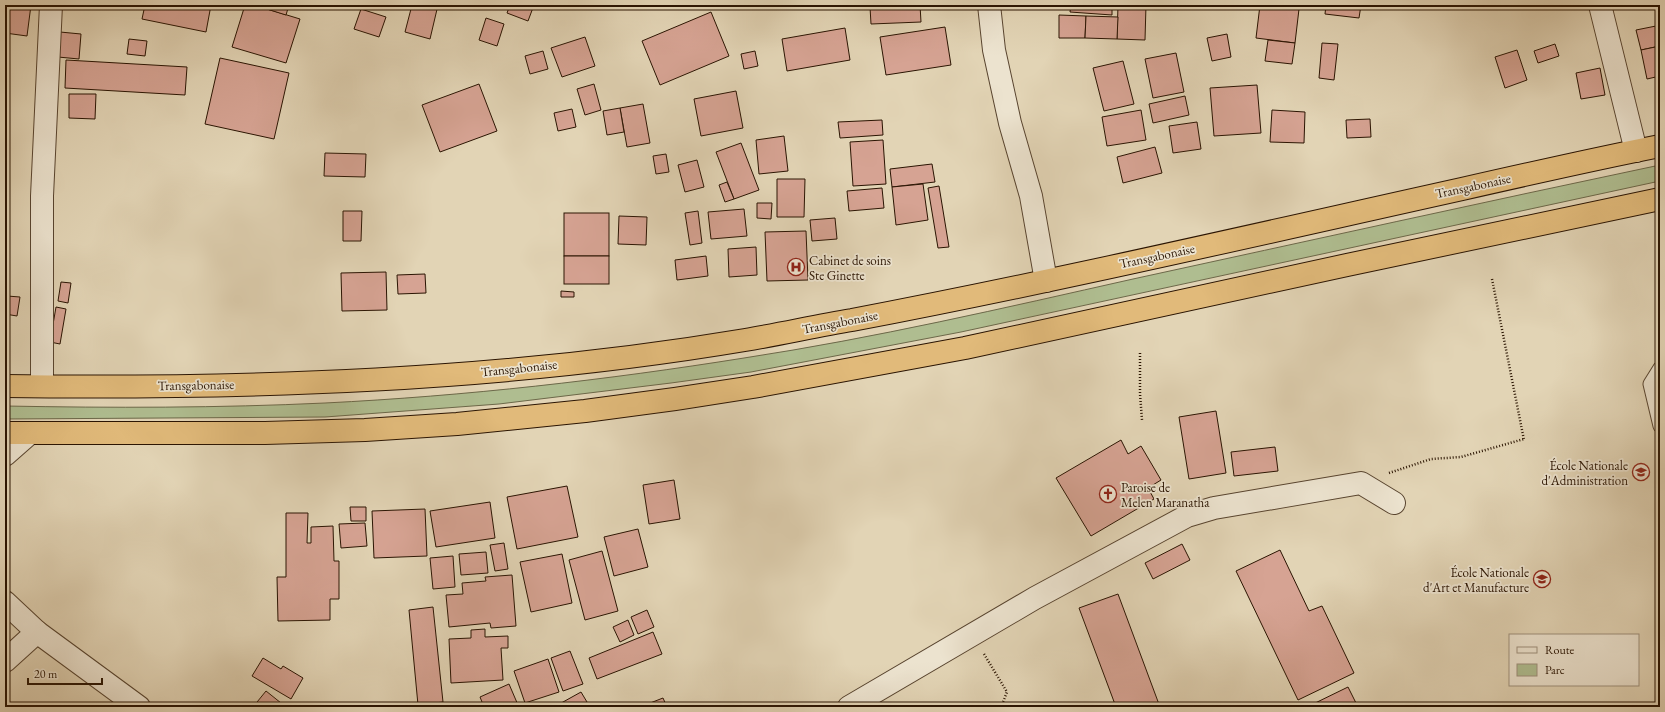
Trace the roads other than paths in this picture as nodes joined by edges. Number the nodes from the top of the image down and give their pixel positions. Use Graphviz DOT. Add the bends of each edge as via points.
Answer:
graph roads {
  1 [pos="51,5"];
  2 [pos="989,5"];
  3 [pos="1600,5"];
  4 [pos="1660,146"];
  5 [pos="1636,151"];
  6 [pos="1660,199"];
  7 [pos="1046,281"];
  8 [pos="1660,368"];
  9 [pos="5,386"];
  10 [pos="42,386"];
  11 [pos="1660,426"];
  12 [pos="5,433"];
  13 [pos="30,433"];
  14 [pos="5,455"];
  15 [pos="1394,503"];
  16 [pos="5,602"];
  17 [pos="37,632"];
  18 [pos="5,661"];
  19 [pos="139,707"];
  20 [pos="849,707"];
  1 -- 10 [label="street" via="42,196"];
  2 -- 7 [label="street" via="994,50 1010,123 1031,196"];
  3 -- 5 [label="street"];
  4 -- 5 [label="highway, Transgabonaise"];
  5 -- 7 [label="highway, Transgabonaise"];
  6 -- 13 [label="highway" via="965,348 837,373 682,398 464,424 365,430"];
  7 -- 10 [label="highway, Transgabonaise" via="746,340 526,368 312,383"];
  8 -- 11 [label="lane" via="1650,384"];
  9 -- 10 [label="highway, Transgabonaise"];
  12 -- 13 [label="highway"];
  13 -- 14 [label="street"];
  15 -- 20 [label="street" via="1361,483 1214,508 1187,516 1035,598"];
  16 -- 17 [label="street"];
  17 -- 18 [label="street"];
  17 -- 19 [label="street"];
}
